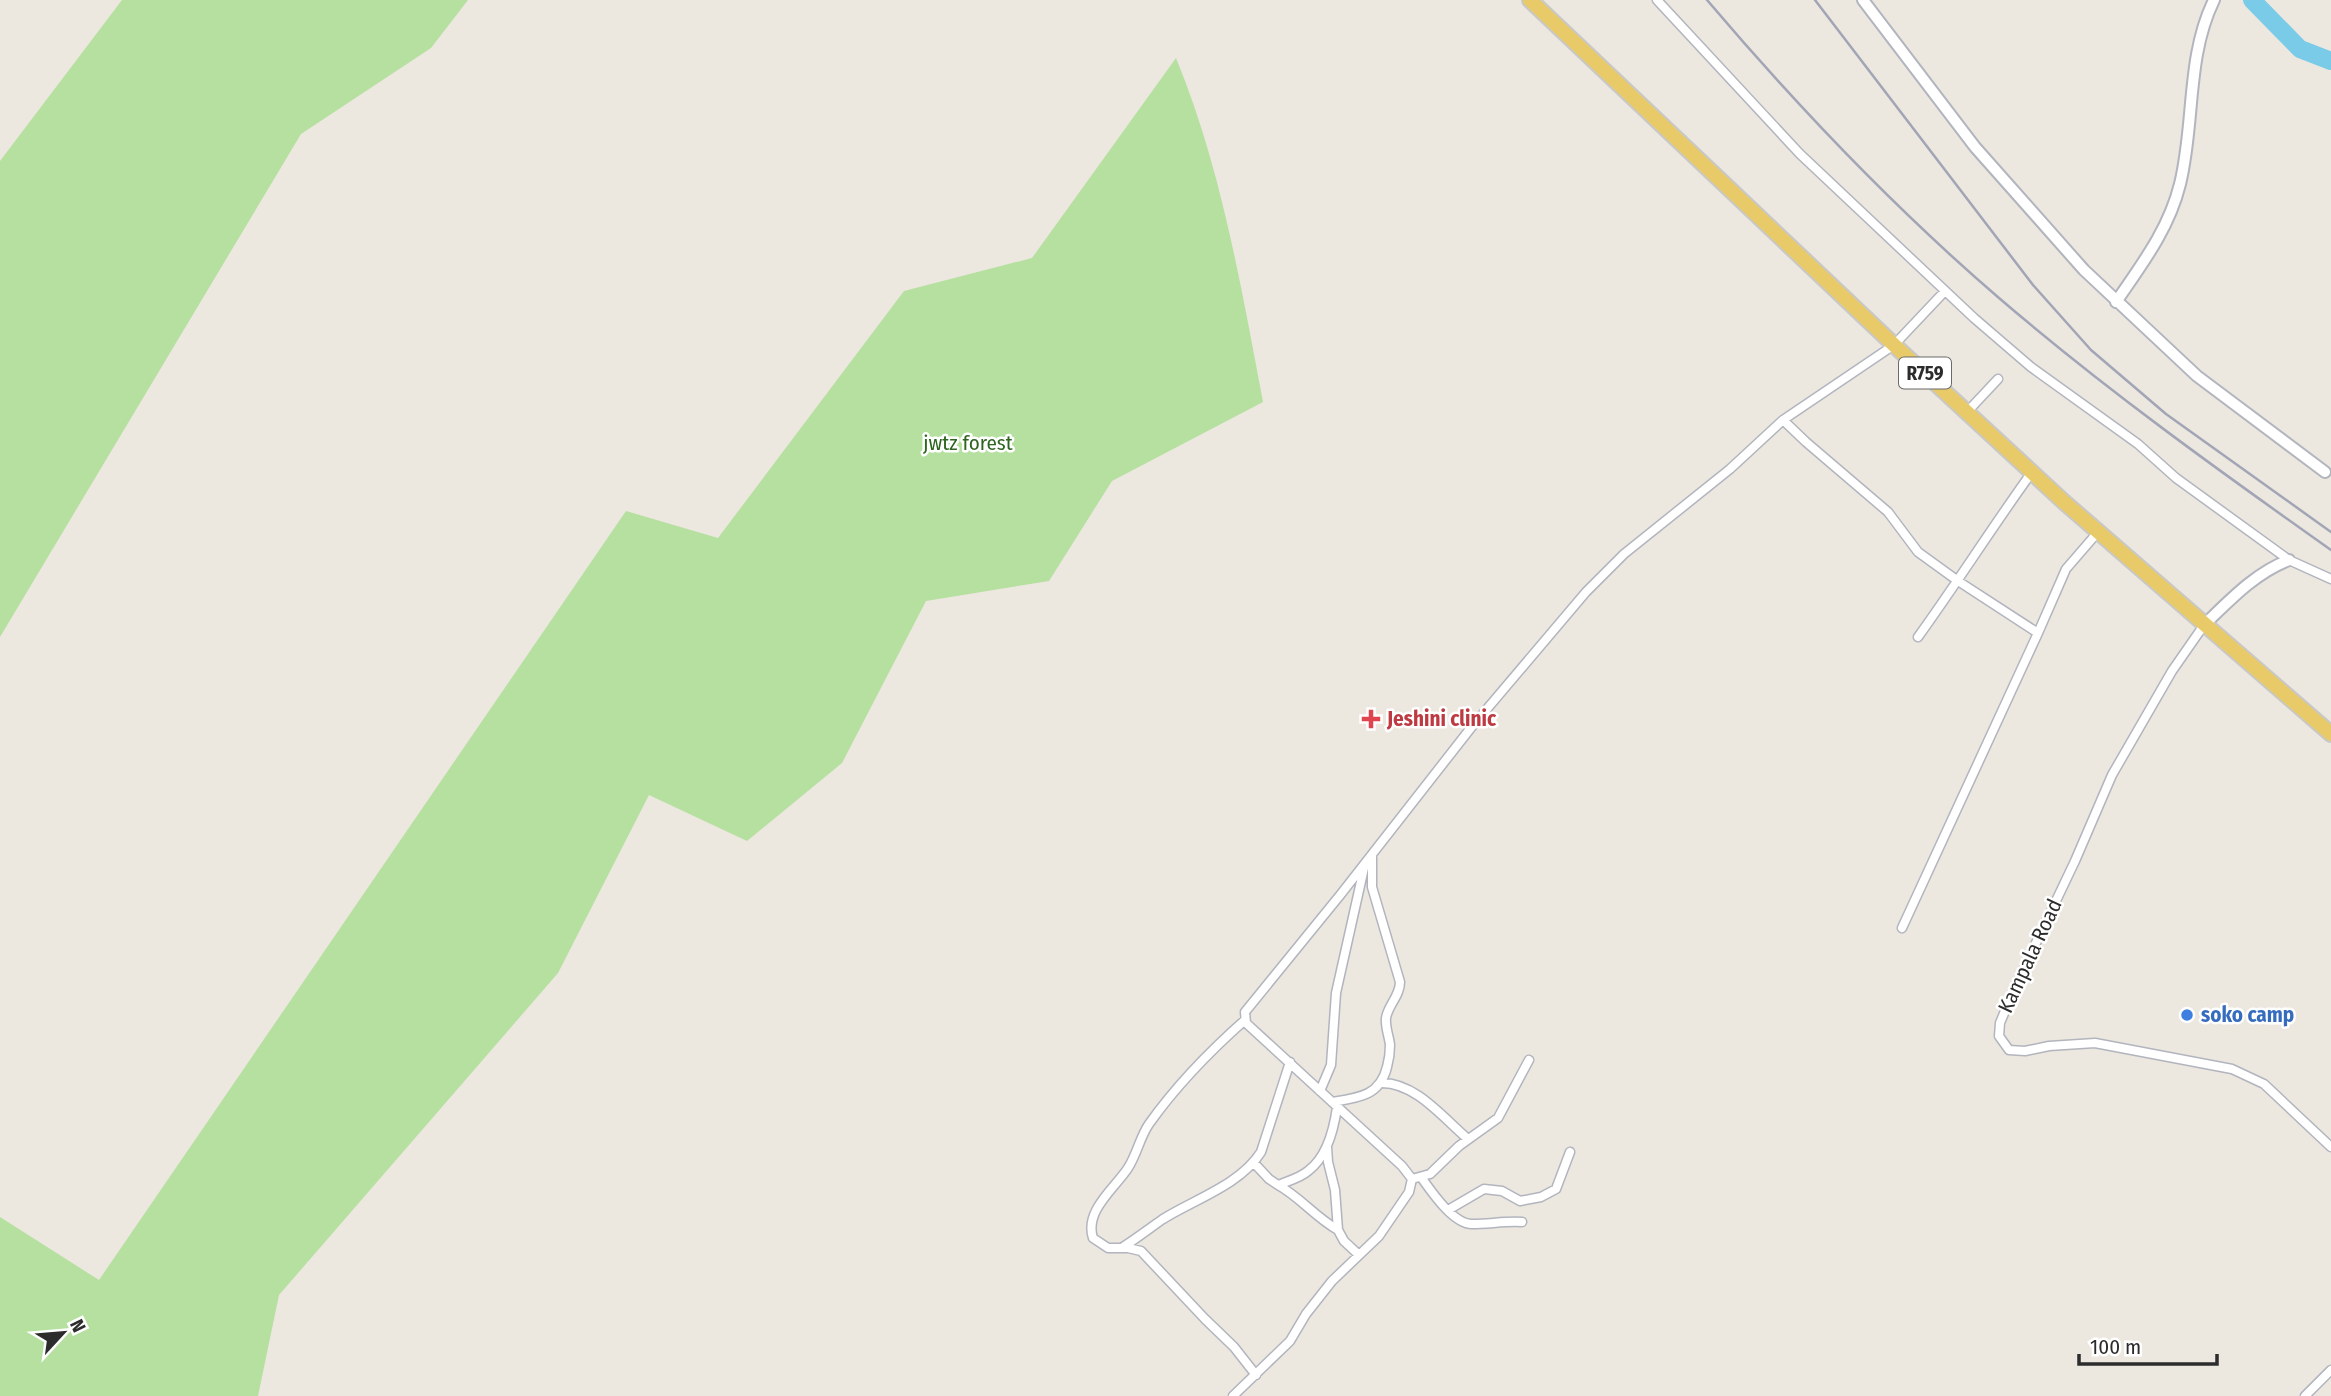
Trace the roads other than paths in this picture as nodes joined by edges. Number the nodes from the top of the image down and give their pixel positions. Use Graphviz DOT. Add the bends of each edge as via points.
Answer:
graph roads {
  1 [pos="1657,0"];
  2 [pos="1863,0"];
  3 [pos="2214,0"];
  4 [pos="1536,2"];
  5 [pos="1945,291"];
  6 [pos="2116,302"];
  7 [pos="1894,345"];
  8 [pos="1998,379"];
  9 [pos="1967,412"];
  10 [pos="1783,420"];
  11 [pos="2032,472"];
  12 [pos="2328,474"];
  13 [pos="2098,531"];
  14 [pos="2289,559"];
  15 [pos="2331,579"];
  16 [pos="1958,581"];
  17 [pos="2204,625"];
  18 [pos="2038,633"];
  19 [pos="1918,637"];
  20 [pos="2331,734"];
  21 [pos="1372,855"];
  22 [pos="1365,865"];
  23 [pos="1902,928"];
  24 [pos="1245,1020"];
  25 [pos="1529,1060"];
  26 [pos="1290,1062"];
  27 [pos="1382,1083"];
  28 [pos="1320,1091"];
  29 [pos="1334,1104"];
  30 [pos="1468,1139"];
  31 [pos="1327,1144"];
  32 [pos="2331,1147"];
  33 [pos="1570,1152"];
  34 [pos="1254,1163"];
  35 [pos="1417,1178"];
  36 [pos="1278,1185"];
  37 [pos="1448,1210"];
  38 [pos="1522,1222"];
  39 [pos="1338,1230"];
  40 [pos="1121,1248"];
  41 [pos="1359,1255"];
  42 [pos="2331,1370"];
  43 [pos="1256,1375"];
  44 [pos="1233,1396"];
  45 [pos="2305,1396"];
  1 -- 5 [label="street" via="1800,154"];
  2 -- 6 [label="street" via="1975,147"];
  3 -- 6 [label="street" via="2199,43 2180,184 2156,244"];
  4 -- 7 [label="main road, R759"];
  5 -- 7 [label="street"];
  5 -- 14 [label="street" via="2031,367"];
  6 -- 12 [label="street" via="2197,376"];
  7 -- 9 [label="main road, R759"];
  7 -- 10 [label="street"];
  8 -- 9 [label="street"];
  9 -- 11 [label="main road, R759"];
  10 -- 16 [label="street" via="1888,512 1918,552"];
  10 -- 21 [label="street" via="1586,592 1470,729"];
  11 -- 13 [label="main road, R759"];
  11 -- 16 [label="street"];
  13 -- 17 [label="main road, R759"];
  13 -- 18 [label="street" via="2066,569"];
  14 -- 15 [label="street"];
  14 -- 17 [label="street" via="2269,568"];
  16 -- 18 [label="street"];
  16 -- 19 [label="street"];
  17 -- 20 [label="main road, R759"];
  17 -- 32 [label="street, Kampala Road" via="2112,775 2015,987 1999,1037 2009,1050 2095,1043 2232,1069 2264,1084"];
  18 -- 23 [label="street"];
  21 -- 22 [label="street"];
  21 -- 27 [label="street" via="1372,887 1400,982 1386,1019 1390,1055"];
  22 -- 24 [label="street" via="1245,1012"];
  22 -- 28 [label="street" via="1336,993 1331,1065"];
  24 -- 26 [label="street"];
  24 -- 40 [label="street" via="1156,1115 1129,1166 1095,1213 1093,1238 1108,1248"];
  25 -- 30 [label="street" via="1498,1118"];
  26 -- 28 [label="street"];
  26 -- 34 [label="street"];
  27 -- 29 [label="street"];
  27 -- 30 [label="street" via="1411,1091"];
  28 -- 29 [label="street"];
  29 -- 31 [label="street"];
  29 -- 35 [label="street"];
  30 -- 35 [label="street" via="1430,1174"];
  31 -- 36 [label="street" via="1308,1171"];
  31 -- 39 [label="street"];
  33 -- 37 [label="street" via="1560,1182 1547,1195 1525,1201 1485,1189"];
  34 -- 36 [label="street"];
  34 -- 40 [label="street"];
  35 -- 37 [label="street"];
  35 -- 41 [label="street" via="1385,1229"];
  36 -- 39 [label="street"];
  37 -- 38 [label="street" via="1471,1224"];
  39 -- 41 [label="street"];
  40 -- 43 [label="street" via="1135,1248 1147,1256"];
  41 -- 43 [label="street"];
  42 -- 45 [label="street"];
  43 -- 44 [label="street"];
}
